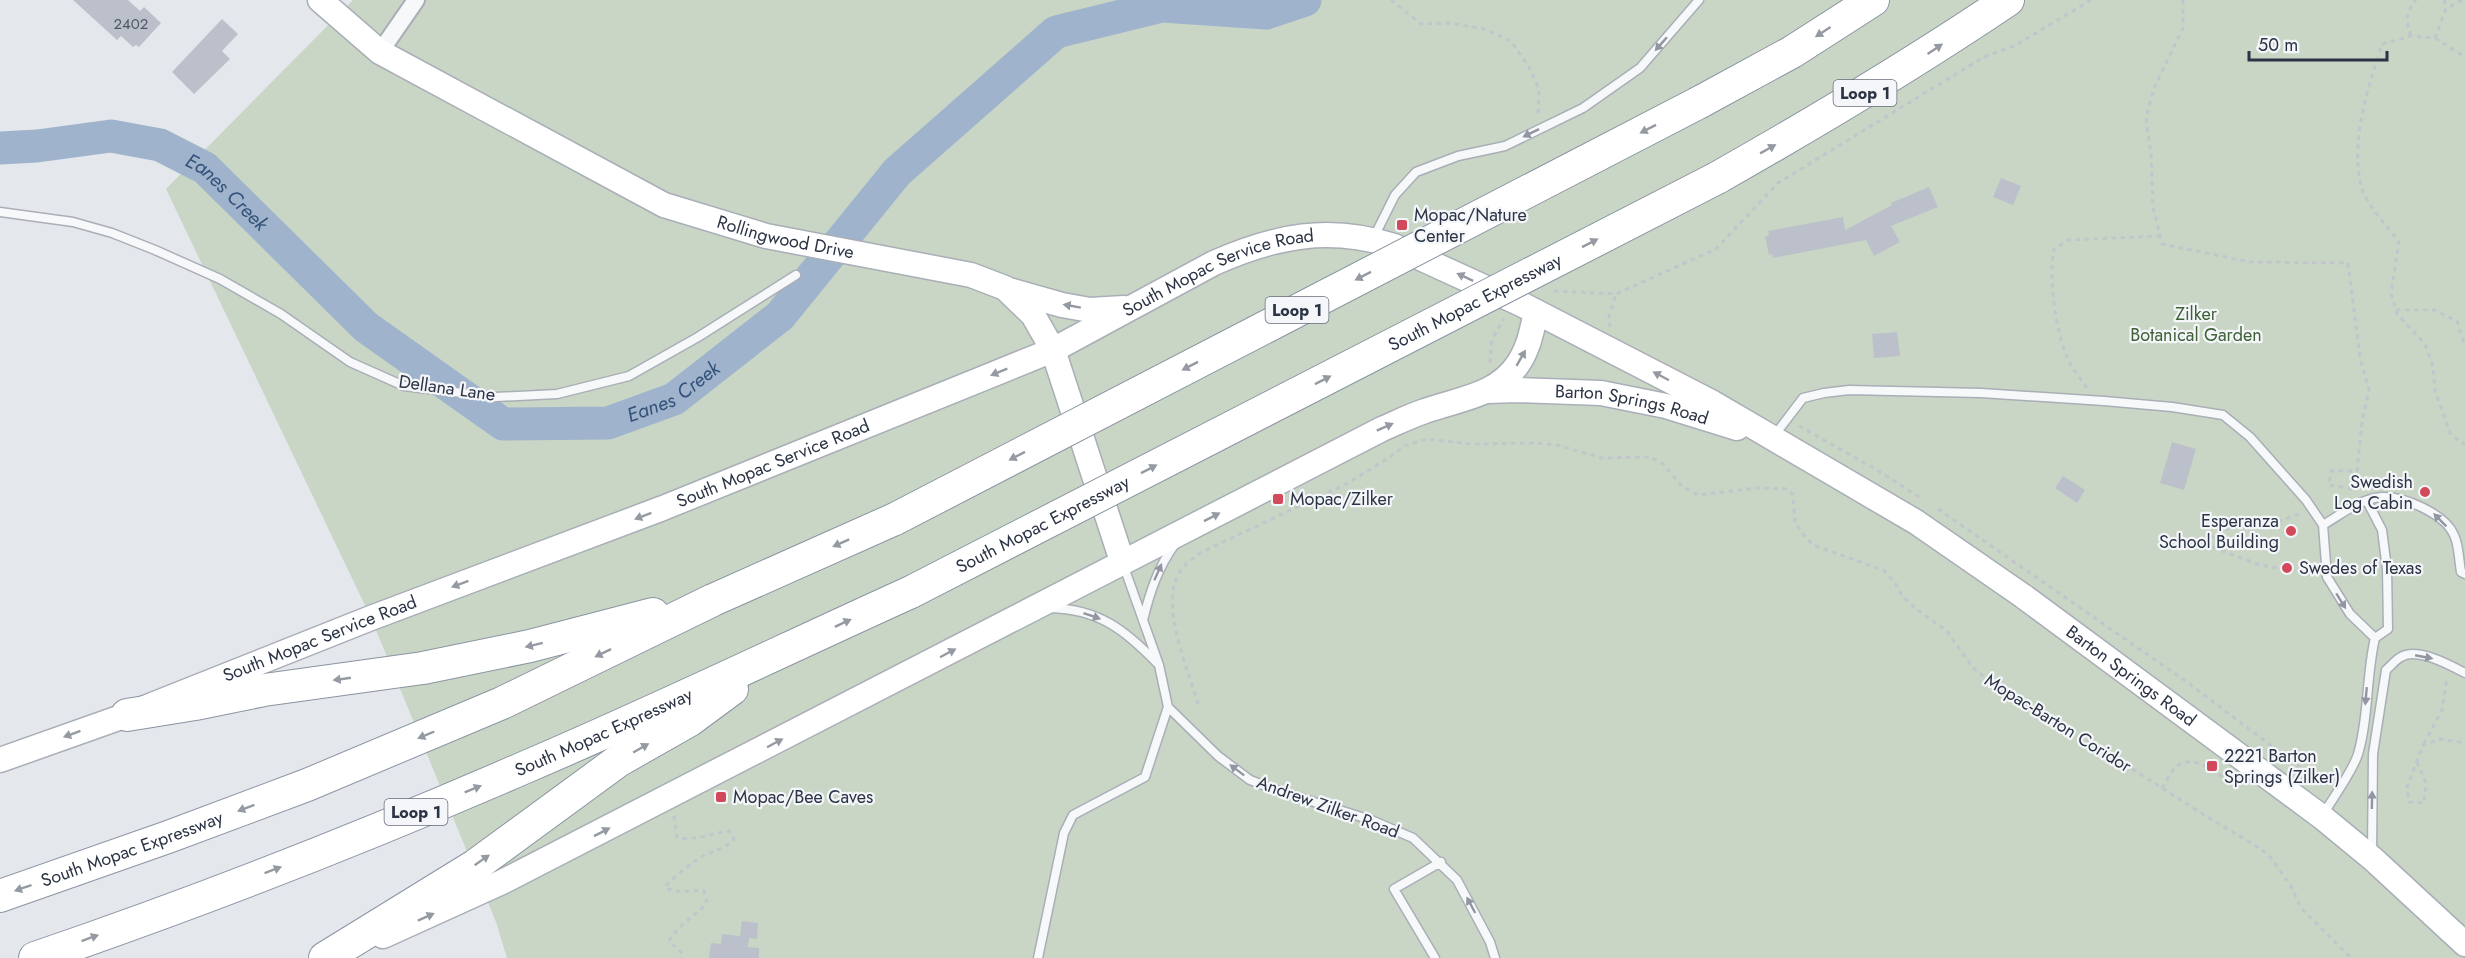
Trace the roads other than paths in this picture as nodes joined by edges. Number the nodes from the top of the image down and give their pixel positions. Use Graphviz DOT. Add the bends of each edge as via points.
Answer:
graph roads {
  1 [pos="320,0"];
  2 [pos="416,0"];
  3 [pos="1699,0"];
  4 [pos="1873,0"];
  5 [pos="2008,0"];
  6 [pos="380,52"];
  7 [pos="0,212"];
  8 [pos="1372,239"];
  9 [pos="796,275"];
  10 [pos="1005,288"];
  11 [pos="1130,308"];
  12 [pos="1536,312"];
  13 [pos="1053,350"];
  14 [pos="1486,391"];
  15 [pos="1772,439"];
  16 [pos="2367,501"];
  17 [pos="2323,525"];
  18 [pos="1186,530"];
  19 [pos="1122,561"];
  20 [pos="2465,574"];
  21 [pos="713,600"];
  22 [pos="1035,608"];
  23 [pos="1143,620"];
  24 [pos="2375,638"];
  25 [pos="790,647"];
  26 [pos="1159,665"];
  27 [pos="2465,673"];
  28 [pos="1168,708"];
  29 [pos="127,715"];
  30 [pos="0,760"];
  31 [pos="2322,817"];
  32 [pos="2373,859"];
  33 [pos="1441,862"];
  34 [pos="0,896"];
  35 [pos="2465,944"];
  36 [pos="35,958"];
  37 [pos="325,958"];
  38 [pos="334,958"];
  39 [pos="1038,958"];
  40 [pos="1435,958"];
  41 [pos="1495,958"];
  1 -- 6 [label="main road, Rollingwood Drive"];
  2 -- 6 [label="street"];
  3 -- 8 [label="lane, one-way" via="1640,68 1583,108 1505,146 1458,156 1416,172 1395,195"];
  4 -- 21 [label="highway, South Mopac Expressway / Loop 1, one-way, bridge" via="1792,52 1700,102 895,519"];
  25 -- 5 [label="highway, South Mopac Expressway / Loop 1, one-way, bridge" via="911,592 1717,178 1916,62"];
  6 -- 10 [label="main road, Rollingwood Drive" via="664,205 766,236 971,275"];
  7 -- 9 [label="lane, Dellana Lane" via="73,222 155,250 220,279 281,314 350,362 404,386 496,397 557,394 629,376"];
  8 -- 11 [label="main road, South Mopac Service Road" via="1332,234 1272,241 1214,263"];
  12 -- 8 [label="main road, South Mopac Service Road, one-way" via="1413,253"];
  11 -- 10 [label="main road, one-way" via="1090,310"];
  10 -- 13 [label="main road, Rollingwood Drive" via="1033,315"];
  11 -- 13 [label="main road, South Mopac Service Road"];
  14 -- 12 [label="main road, one-way" via="1518,365 1527,348"];
  15 -- 12 [label="main road, Barton Springs Road, one-way" via="1713,403"];
  13 -- 19 [label="main road, Rollingwood Drive"];
  13 -- 29 [label="main road, South Mopac Service Road, one-way" via="663,508"];
  14 -- 15 [label="main road, Barton Springs Road" via="1601,393 1666,406"];
  18 -- 14 [label="main road, one-way" via="1382,429"];
  15 -- 17 [label="lane" via="1803,398 1849,390 1981,393 2172,407 2223,415 2250,437"];
  15 -- 31 [label="main road, Barton Springs Road" via="1916,522 2042,609"];
  16 -- 17 [label="lane"];
  20 -- 16 [label="lane, one-way" via="2461,572 2454,534 2433,513 2417,504 2382,497"];
  16 -- 24 [label="lane" via="2382,530 2387,569 2388,629"];
  17 -- 24 [label="lane, one-way" via="2327,577 2350,614"];
  18 -- 19 [label="main road"];
  23 -- 18 [label="lane, one-way" via="1165,558"];
  19 -- 22 [label="main road"];
  19 -- 23 [label="lane"];
  21 -- 29 [label="highway, one-way" via="530,646 423,668 264,690"];
  21 -- 34 [label="highway, South Mopac Expressway / Loop 1, one-way" via="502,703 307,785"];
  22 -- 26 [label="lane, one-way" via="1063,608 1094,615 1130,635"];
  38 -- 22 [label="main road, one-way" via="502,882"];
  23 -- 26 [label="lane"];
  24 -- 31 [label="lane, one-way" via="2358,757"];
  36 -- 25 [label="highway, South Mopac Expressway / Loop 1, one-way" via="192,902 463,793"];
  37 -- 25 [label="highway, one-way" via="476,865 618,762 690,720"];
  26 -- 28 [label="lane"];
  32 -- 27 [label="lane, one-way" via="2373,754 2386,670 2402,656 2422,655"];
  33 -- 28 [label="lane, Andrew Zilker Road, one-way" via="1398,830 1250,780 1218,756"];
  28 -- 39 [label="lane" via="1145,777 1073,815 1064,833"];
  29 -- 30 [label="main road, South Mopac Service Road, one-way"];
  31 -- 32 [label="main road, Barton Springs Road"];
  32 -- 35 [label="main road, Barton Springs Road"];
  33 -- 40 [label="lane" via="1394,889"];
  41 -- 33 [label="lane, Andrew Zilker Road, one-way" via="1457,880"];
}
